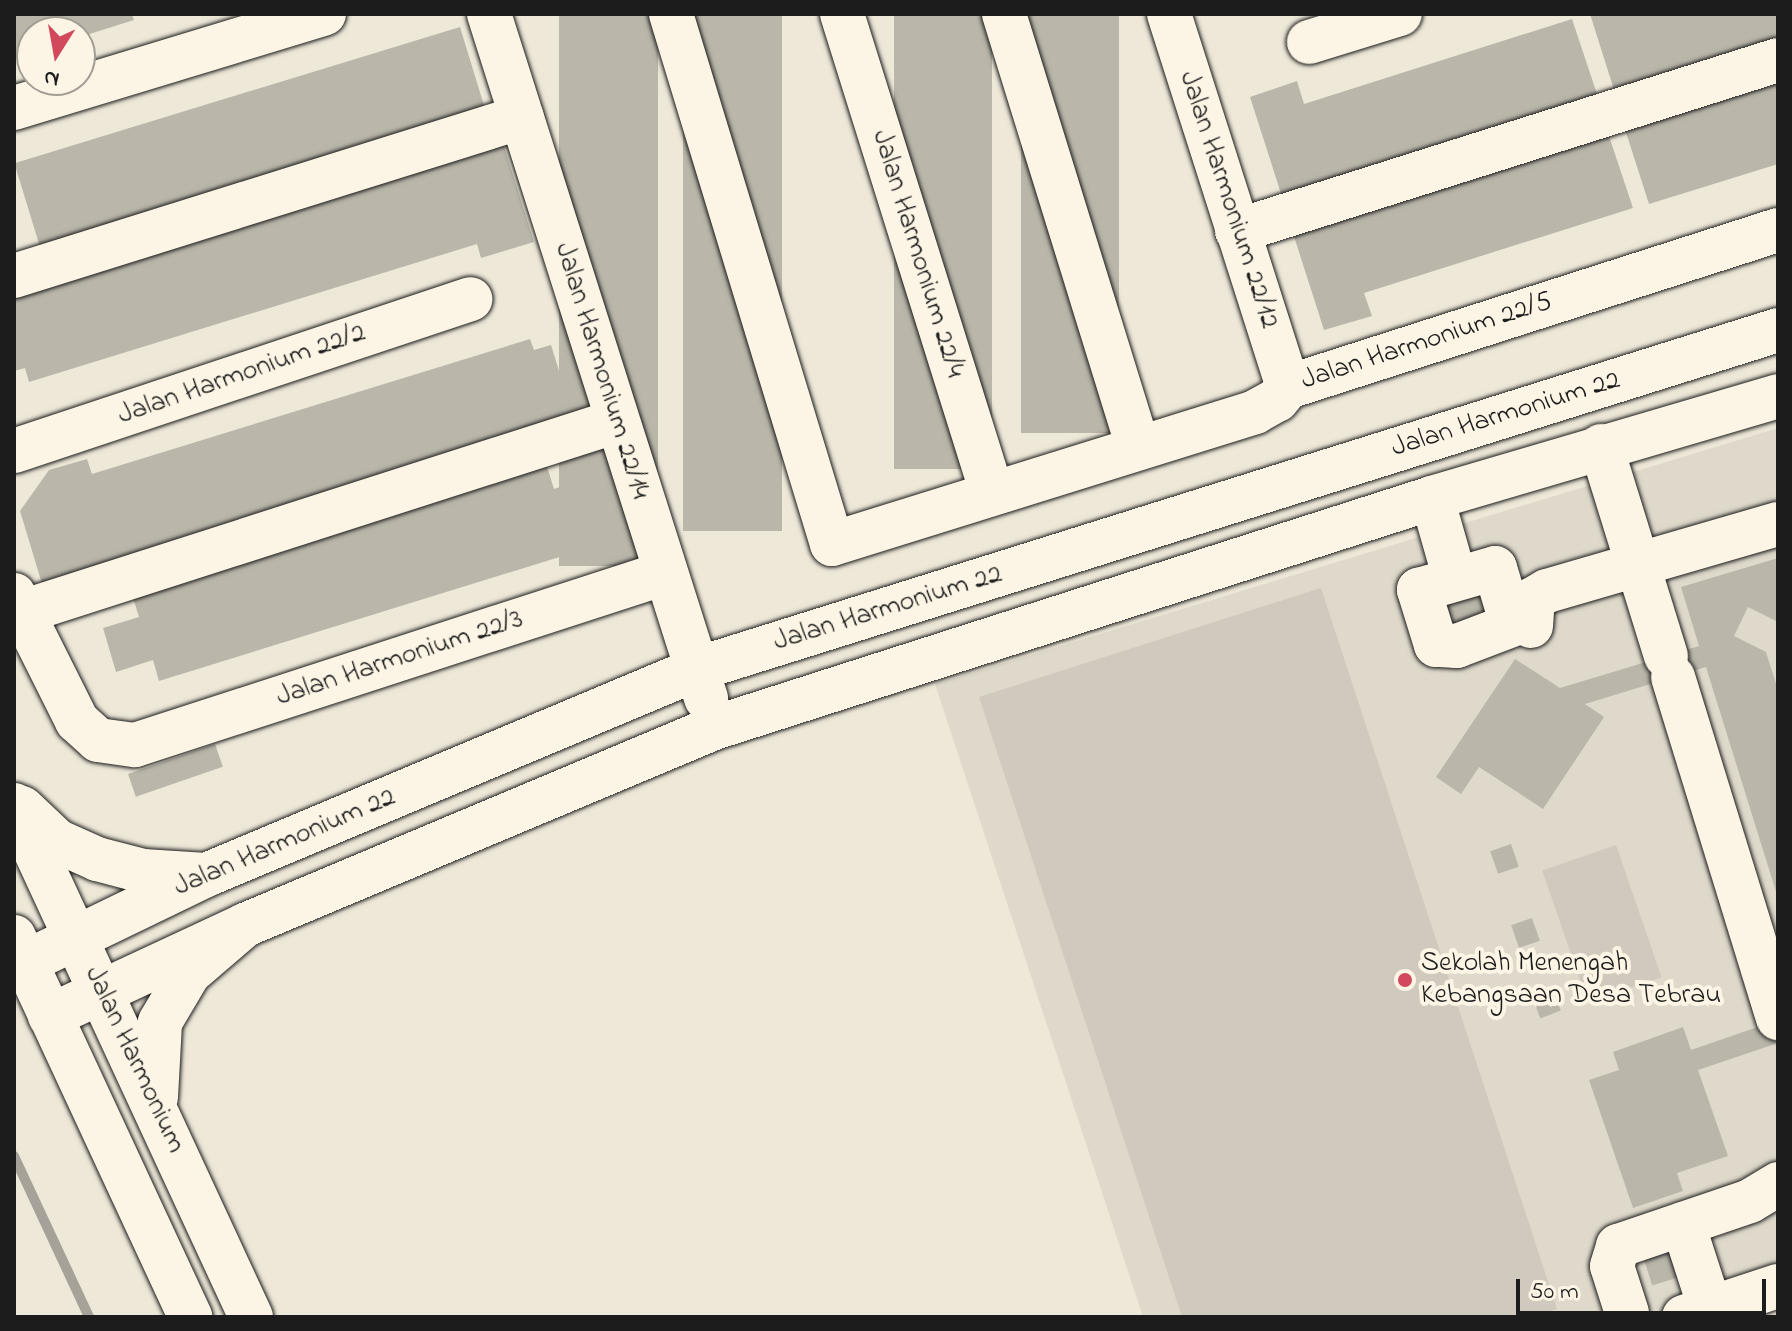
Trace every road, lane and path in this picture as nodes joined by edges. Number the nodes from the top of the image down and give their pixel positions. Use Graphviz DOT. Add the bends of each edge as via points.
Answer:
graph roads {
  1 [pos="324,14"];
  2 [pos="489,14"];
  3 [pos="671,14"];
  4 [pos="842,14"];
  5 [pos="1004,14"];
  6 [pos="1169,14"];
  7 [pos="1400,14"];
  8 [pos="1309,42"];
  9 [pos="1778,60"];
  10 [pos="14,108"];
  11 [pos="522,117"];
  12 [pos="1778,230"];
  13 [pos="1237,231"];
  14 [pos="14,276"];
  15 [pos="470,299"];
  16 [pos="1778,330"];
  17 [pos="1288,387"];
  18 [pos="1778,396"];
  19 [pos="617,421"];
  20 [pos="1601,446"];
  21 [pos="1138,448"];
  22 [pos="14,451"];
  23 [pos="992,493"];
  24 [pos="1432,498"];
  25 [pos="1778,524"];
  26 [pos="1637,565"];
  27 [pos="665,573"];
  28 [pos="1455,579"];
  29 [pos="18,604"];
  30 [pos="1531,626"];
  31 [pos="697,669"];
  32 [pos="714,728"];
  33 [pos="14,803"];
  34 [pos="206,875"];
  35 [pos="245,925"];
  36 [pos="76,937"];
  37 [pos="20,949"];
  38 [pos="102,991"];
  39 [pos="50,1016"];
  40 [pos="1778,1018"];
  41 [pos="156,1105"];
  42 [pos="1778,1184"];
  43 [pos="1683,1224"];
  44 [pos="1778,1286"];
  45 [pos="1715,1307"];
  46 [pos="1627,1313"];
  47 [pos="190,1317"];
  48 [pos="251,1317"];
  1 -- 10 [label="street"];
  2 -- 11 [label="street, Jalan Harmonium 22/14"];
  3 -- 23 [label="street, Jalan Harmonium 22/5" via="832,544"];
  4 -- 23 [label="street, Jalan Harmonium 22/4"];
  5 -- 21 [label="street"];
  6 -- 13 [label="street, Jalan Harmonium 22/12"];
  7 -- 8 [label="street"];
  9 -- 13 [label="street"];
  11 -- 14 [label="street"];
  11 -- 19 [label="street, Jalan Harmonium 22/14"];
  12 -- 17 [label="street, Jalan Harmonium 22/5"];
  13 -- 17 [label="street, Jalan Harmonium 22/12"];
  15 -- 22 [label="street, Jalan Harmonium 22/2"];
  16 -- 31 [label="street, Jalan Harmonium 22"];
  17 -- 21 [label="street, Jalan Harmonium 22/5" via="1255,412"];
  18 -- 20 [label="street, Jalan Harmonium 22"];
  19 -- 27 [label="street, Jalan Harmonium 22/14"];
  19 -- 29 [label="street"];
  20 -- 24 [label="street, Jalan Harmonium 22"];
  20 -- 26 [label="street"];
  21 -- 23 [label="street, Jalan Harmonium 22/5"];
  24 -- 28 [label="street"];
  24 -- 32 [label="street, Jalan Harmonium 22"];
  25 -- 26 [label="street"];
  26 -- 30 [label="street" via="1533,599"];
  26 -- 40 [label="street"];
  27 -- 29 [label="street, Jalan Harmonium 22/3" via="135,745 98,740 77,721"];
  27 -- 31 [label="street, Jalan Harmonium 22/14"];
  31 -- 32 [label="street, Jalan Harmonium 22/14"];
  31 -- 34 [label="street, Jalan Harmonium 22"];
  32 -- 35 [label="street, Jalan Harmonium 22"];
  33 -- 34 [label="street" via="57,841 97,859 143,871"];
  33 -- 36 [label="street, Jalan Harmonium"];
  34 -- 36 [label="street, Jalan Harmonium 22"];
  35 -- 38 [label="street, Jalan Harmonium 22"];
  35 -- 41 [label="street" via="189,973 160,1022"];
  36 -- 37 [label="street, Jalan Harmonium 22"];
  36 -- 38 [label="street, Jalan Harmonium"];
  37 -- 39 [label="street, Jalan Harmonium"];
  38 -- 39 [label="street, Jalan Harmonium 22"];
  38 -- 41 [label="street, Jalan Harmonium"];
  39 -- 47 [label="street, Jalan Harmonium"];
  41 -- 48 [label="street, Jalan Harmonium"];
  42 -- 43 [label="street" via="1750,1201"];
  43 -- 45 [label="street"];
  43 -- 46 [label="street" via="1616,1249 1612,1266"];
  44 -- 45 [label="street"];
}
